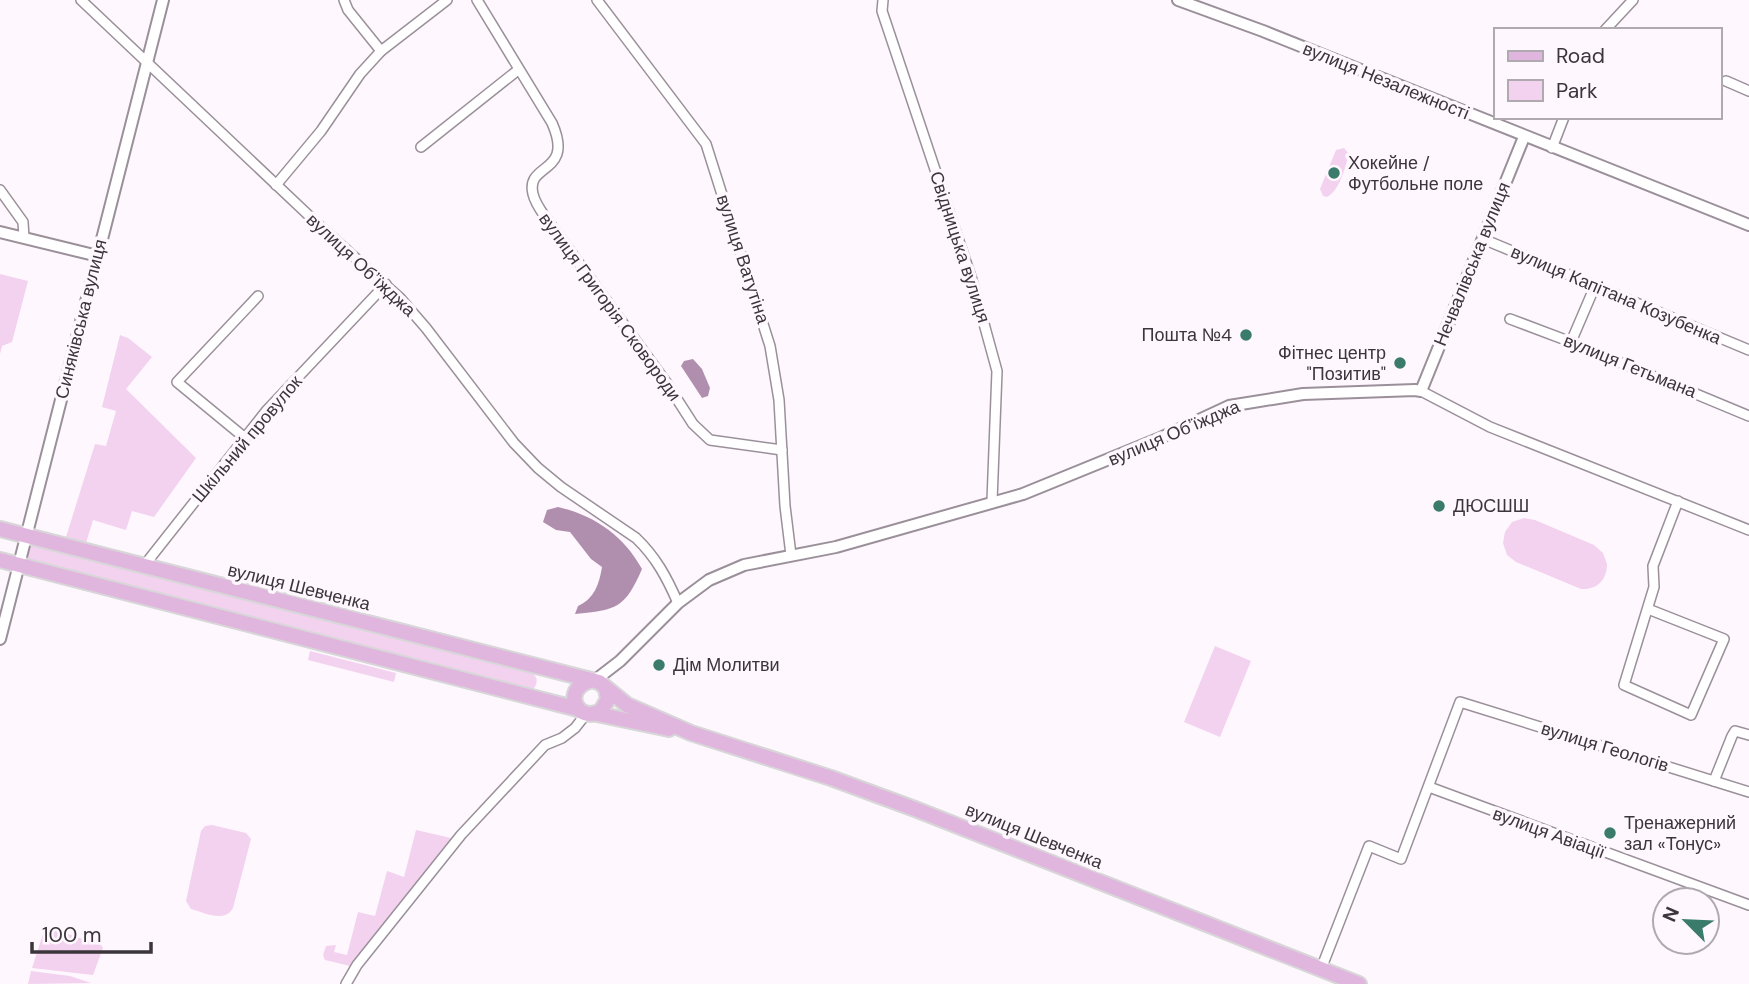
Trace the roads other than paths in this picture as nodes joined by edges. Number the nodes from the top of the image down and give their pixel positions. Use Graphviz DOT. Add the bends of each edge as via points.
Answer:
graph roads {
  1 [pos="81,0"];
  2 [pos="163,0"];
  3 [pos="344,0"];
  4 [pos="447,0"];
  5 [pos="477,0"];
  6 [pos="597,0"];
  7 [pos="883,0"];
  8 [pos="1178,0"];
  9 [pos="1633,0"];
  10 [pos="1607,28"];
  11 [pos="381,51"];
  12 [pos="147,64"];
  13 [pos="518,70"];
  14 [pos="1726,81"];
  15 [pos="1749,91"];
  16 [pos="1563,119"];
  17 [pos="1524,137"];
  18 [pos="421,147"];
  19 [pos="1552,148"];
  20 [pos="276,185"];
  21 [pos="0,190"];
  22 [pos="1749,225"];
  23 [pos="0,232"];
  24 [pos="24,238"];
  25 [pos="1483,239"];
  26 [pos="97,256"];
  27 [pos="386,284"];
  28 [pos="1595,286"];
  29 [pos="258,296"];
  30 [pos="1510,319"];
  31 [pos="1571,342"];
  32 [pos="1749,350"];
  33 [pos="1421,391"];
  34 [pos="1749,416"];
  35 [pos="245,438"];
  36 [pos="782,450"];
  37 [pos="992,501"];
  38 [pos="1678,501"];
  39 [pos="0,529"];
  40 [pos="1749,530"];
  41 [pos="25,536"];
  42 [pos="791,555"];
  43 [pos="0,560"];
  44 [pos="18,565"];
  45 [pos="142,567"];
  46 [pos="678,603"];
  47 [pos="1648,609"];
  48 [pos="0,639"];
  49 [pos="598,685"];
  50 [pos="585,711"];
  51 [pos="691,733"];
  52 [pos="1749,735"];
  53 [pos="1714,781"];
  54 [pos="1429,787"];
  55 [pos="1749,792"];
  56 [pos="1749,905"];
  57 [pos="1321,969"];
  58 [pos="346,984"];
  59 [pos="1359,984"];
  1 -- 12 [label="street, вулиця Обʼїжджа"];
  2 -- 12 [label="street, Синяківська вулиця"];
  3 -- 11 [label="street"];
  4 -- 11 [label="street"];
  5 -- 13 [label="street, вулиця Григорія Сковороди"];
  6 -- 36 [label="street, вулиця Ватутіна" via="706,144 771,346"];
  7 -- 37 [label="street, Свідницька вулиця" via="882,11 998,371"];
  8 -- 17 [label="street, вулиця Незалежності"];
  9 -- 10 [label="street"];
  11 -- 20 [label="street"];
  12 -- 20 [label="street, вулиця Обʼїжджа"];
  12 -- 26 [label="street, Синяківська вулиця"];
  13 -- 18 [label="street"];
  13 -- 36 [label="street, вулиця Григорія Сковороди" via="560,140 555,160 537,175 532,186 535,202 553,229 709,440"];
  14 -- 15 [label="street"];
  16 -- 19 [label="street"];
  17 -- 19 [label="street, вулиця Незалежності"];
  17 -- 25 [label="street, Нечвалівська вулиця"];
  19 -- 22 [label="street, вулиця Незалежності"];
  20 -- 27 [label="street, вулиця Обʼїжджа"];
  21 -- 24 [label="street" via="23,222"];
  23 -- 24 [label="street"];
  24 -- 26 [label="street"];
  25 -- 28 [label="street, вулиця Капітана Козубенка"];
  25 -- 33 [label="street, Нечвалівська вулиця"];
  26 -- 41 [label="street, Синяківська вулиця"];
  27 -- 35 [label="street, Шкільний провулок"];
  27 -- 46 [label="street, вулиця Обʼїжджа" via="528,458 645,546"];
  28 -- 31 [label="street"];
  28 -- 32 [label="street, вулиця Капітана Козубенка"];
  29 -- 35 [label="street" via="177,383"];
  30 -- 31 [label="street, вулиця Гетьмана"];
  31 -- 34 [label="street, вулиця Гетьмана"];
  33 -- 37 [label="street, вулиця Обʼїжджа" via="1328,393 1229,406 1070,476"];
  33 -- 38 [label="street, вулиця Обʼїжджа" via="1490,427"];
  35 -- 45 [label="street, Шкільний провулок"];
  36 -- 42 [label="street, вулиця Ватутіна"];
  37 -- 42 [label="street, вулиця Обʼїжджа" via="836,547"];
  38 -- 40 [label="street, вулиця Обʼїжджа"];
  38 -- 47 [label="street" via="1653,566"];
  39 -- 41 [label="main road, вулиця Шевченка"];
  41 -- 44 [label="street, Синяківська вулиця"];
  41 -- 45 [label="main road, вулиця Шевченка"];
  42 -- 46 [label="street, вулиця Обʼїжджа" via="729,571"];
  43 -- 44 [label="main road, вулиця Шевченка"];
  44 -- 48 [label="street, Синяківська вулиця"];
  44 -- 50 [label="main road, вулиця Шевченка"];
  45 -- 49 [label="main road, вулиця Шевченка"];
  46 -- 49 [label="street, вулиця Обʼїжджа"];
  47 -- 47 [label="street" via="1724,639 1691,715 1624,685"];
  49 -- 50 [label="main road" via="607,703"];
  49 -- 50 [label="main road" via="581,684 575,692 574,700"];
  49 -- 51 [label="main road, вулиця Шевченка" via="628,705"];
  50 -- 51 [label="main road, вулиця Шевченка"];
  50 -- 58 [label="street" via="573,719 562,738 545,745 461,835"];
  51 -- 57 [label="main road, вулиця Шевченка" via="915,809"];
  52 -- 53 [label="street" via="1735,731"];
  53 -- 54 [label="street, вулиця Геологів" via="1460,702"];
  53 -- 55 [label="street, вулиця Геологів"];
  54 -- 56 [label="street, вулиця Авіації"];
  54 -- 57 [label="street" via="1401,859 1369,846"];
  57 -- 59 [label="main road, вулиця Шевченка"];
}
